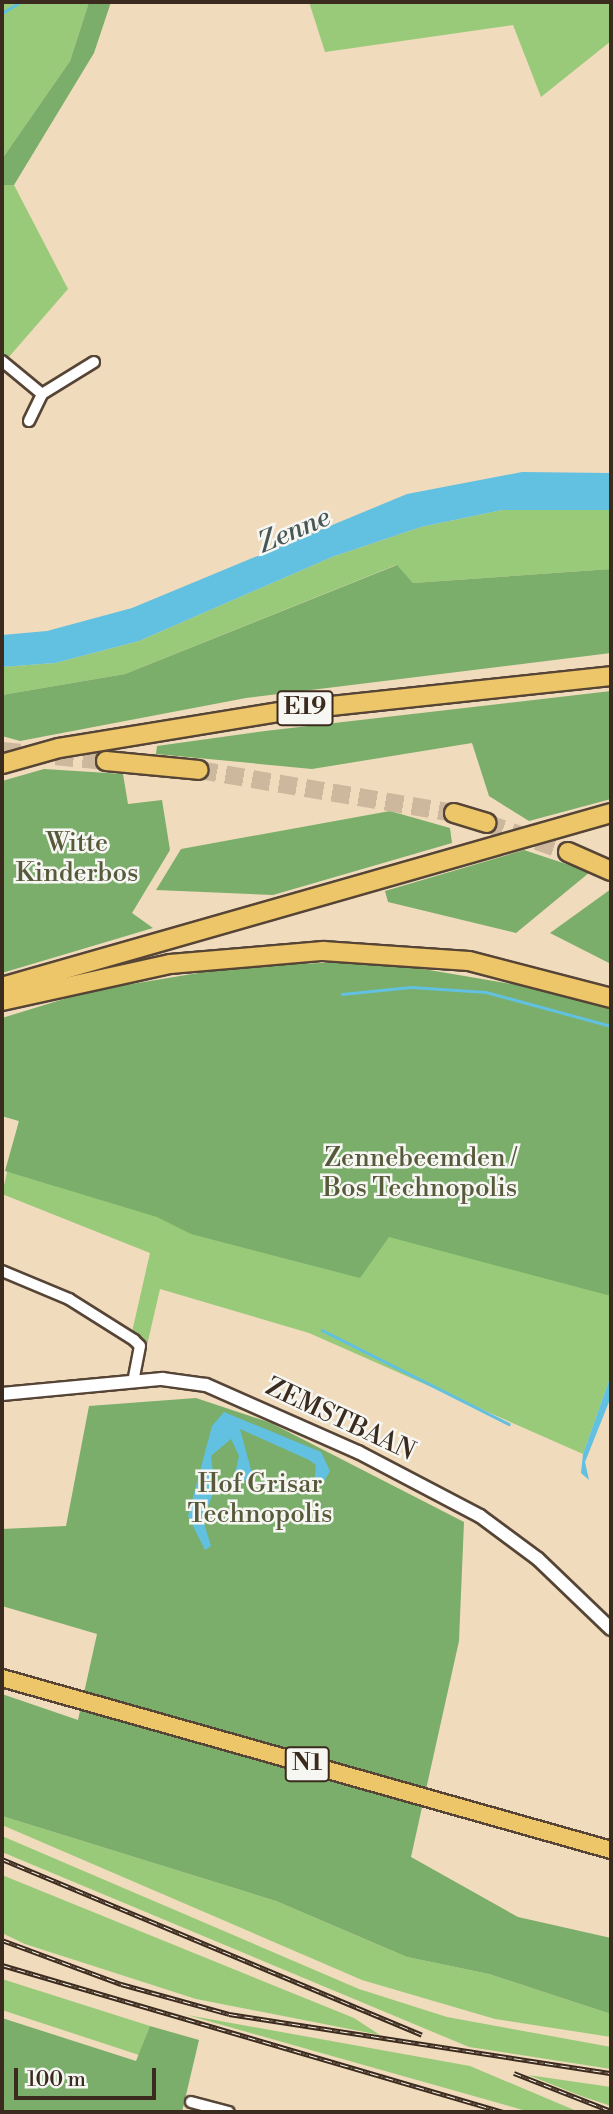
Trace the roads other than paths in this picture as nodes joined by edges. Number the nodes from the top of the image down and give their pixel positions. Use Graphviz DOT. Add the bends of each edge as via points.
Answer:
graph roads {
  1 [pos="2,361"];
  2 [pos="94,362"];
  3 [pos="41,394"];
  4 [pos="29,421"];
  5 [pos="611,676"];
  6 [pos="106,761"];
  7 [pos="2,764"];
  8 [pos="199,770"];
  9 [pos="454,813"];
  10 [pos="611,813"];
  11 [pos="486,823"];
  12 [pos="568,852"];
  13 [pos="611,871"];
  14 [pos="2,987"];
  15 [pos="611,998"];
  16 [pos="2,1001"];
  17 [pos="2,1271"];
  18 [pos="133,1381"];
  19 [pos="2,1394"];
  20 [pos="611,1629"];
  21 [pos="2,1678"];
  22 [pos="611,1850"];
  23 [pos="191,2102"];
  24 [pos="229,2112"];
  1 -- 3 [label="street"];
  2 -- 3 [label="street"];
  3 -- 4 [label="street"];
  5 -- 7 [label="highway, E19" via="284,710 59,748"];
  6 -- 8 [label="highway"];
  9 -- 11 [label="highway"];
  10 -- 14 [label="highway"];
  12 -- 13 [label="highway"];
  15 -- 16 [label="highway" via="469,961 323,951 170,964"];
  17 -- 18 [label="street" via="69,1298 134,1340 139,1346"];
  18 -- 19 [label="street, ZEMSTBAAN"];
  18 -- 20 [label="street, ZEMSTBAAN" via="206,1385 439,1493 509,1535"];
  21 -- 22 [label="main road, N1"];
  23 -- 24 [label="street"];
}
